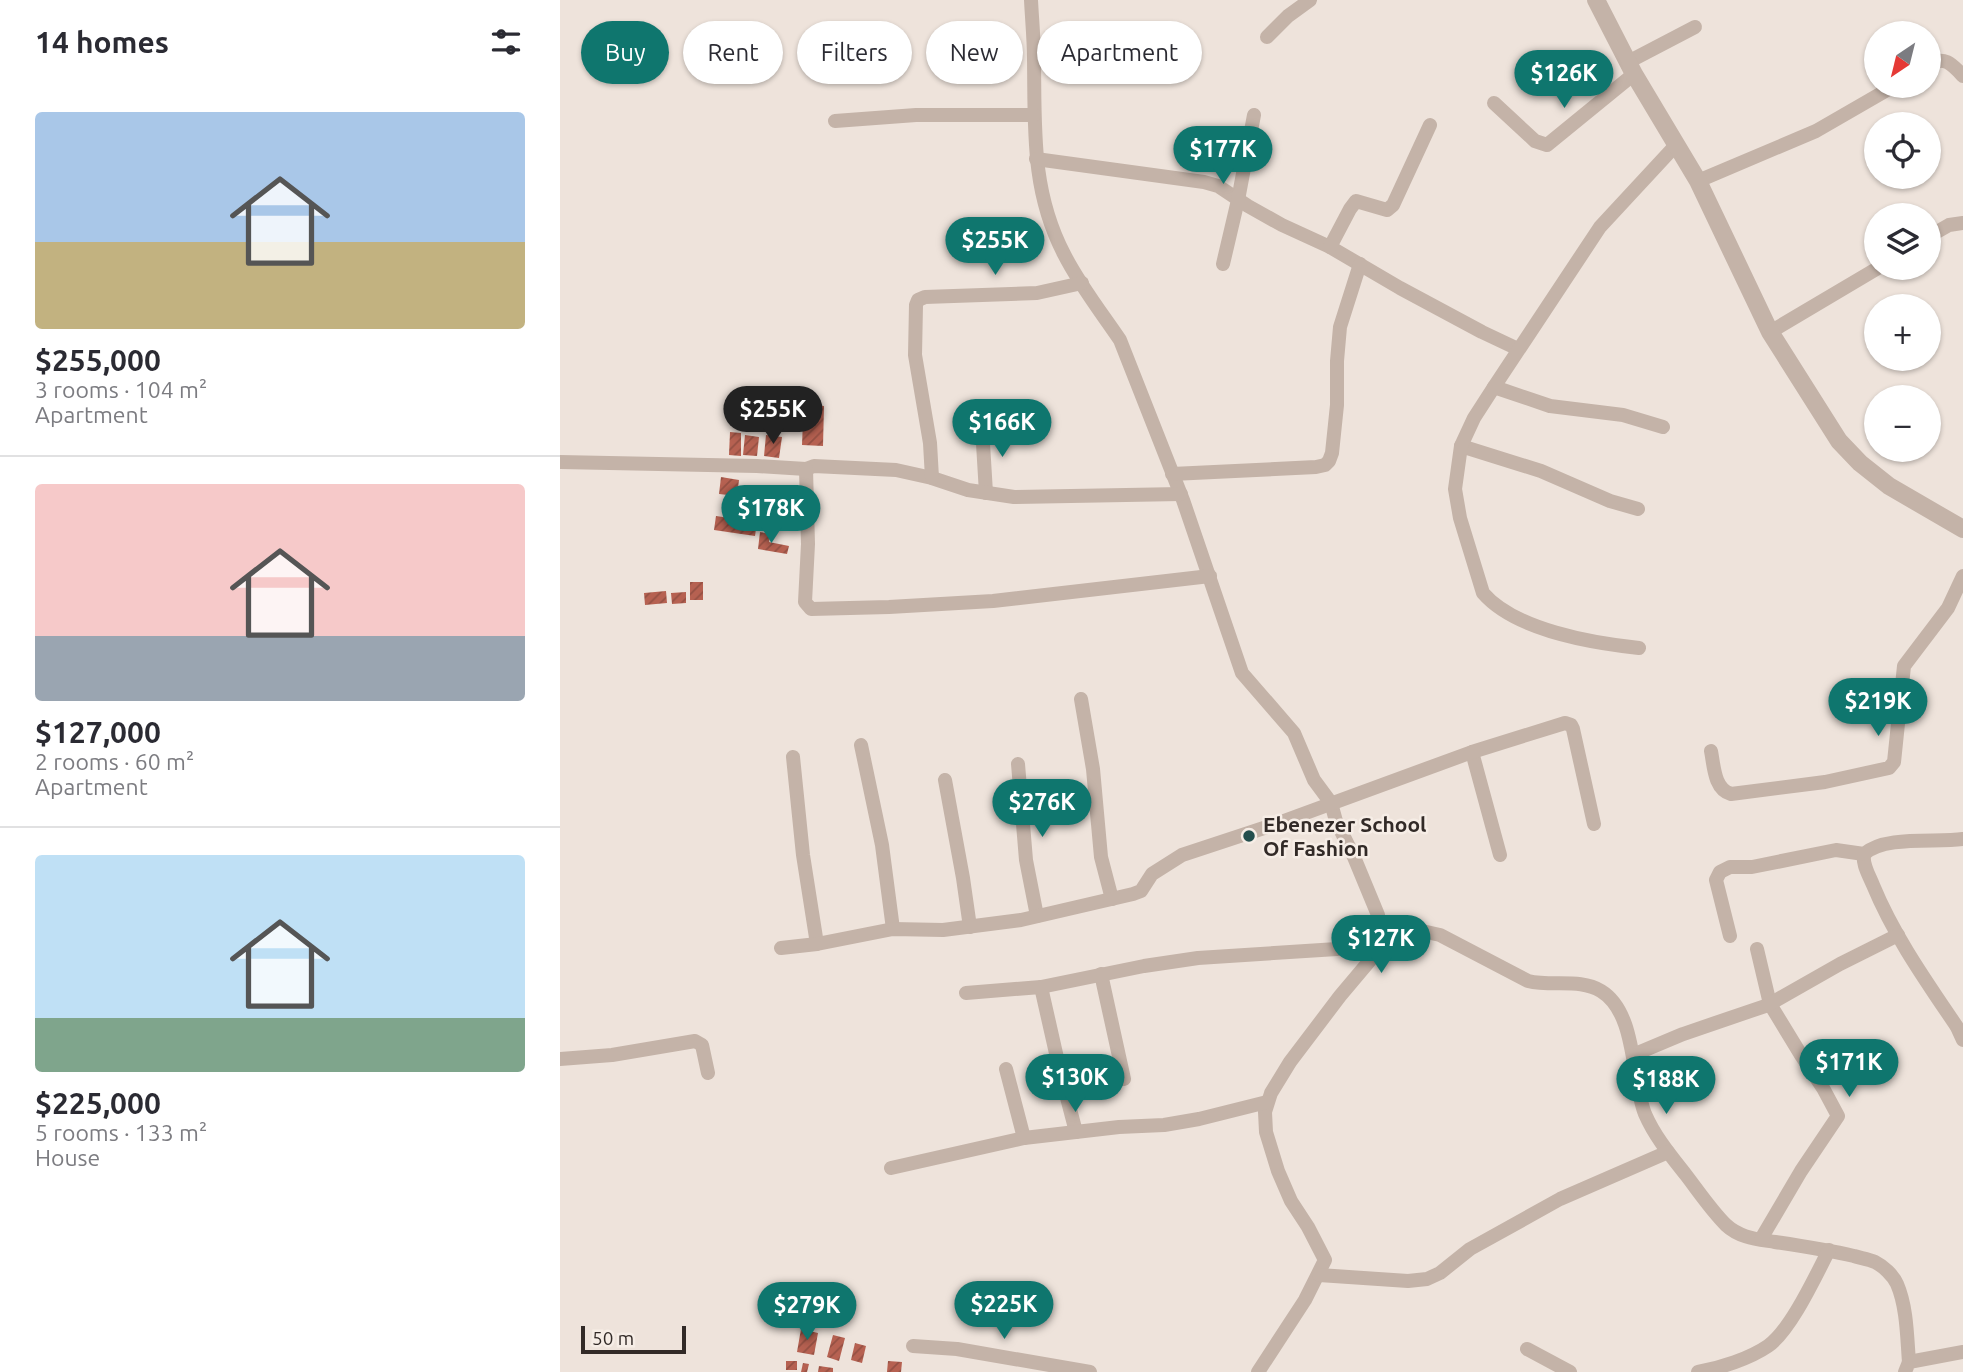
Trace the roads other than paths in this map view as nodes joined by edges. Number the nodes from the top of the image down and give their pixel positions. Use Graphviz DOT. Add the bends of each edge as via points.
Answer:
graph roads {
  1 [pos="1031,0"];
  2 [pos="1310,0"];
  3 [pos="1596,0"];
  4 [pos="1695,27"];
  5 [pos="1267,37"];
  6 [pos="1941,60"];
  7 [pos="1631,68"];
  8 [pos="1963,76"];
  9 [pos="1873,98"];
  10 [pos="1494,103"];
  11 [pos="1034,115"];
  12 [pos="1254,115"];
  13 [pos="835,121"];
  14 [pos="1430,125"];
  15 [pos="1676,145"];
  16 [pos="1036,159"];
  17 [pos="1698,181"];
  18 [pos="1238,200"];
  19 [pos="1963,223"];
  20 [pos="1941,230"];
  21 [pos="1330,247"];
  22 [pos="1223,264"];
  23 [pos="1360,264"];
  24 [pos="1864,276"];
  25 [pos="1082,283"];
  26 [pos="1770,332"];
  27 [pos="1518,349"];
  28 [pos="1494,387"];
  29 [pos="982,427"];
  30 [pos="1663,427"];
  31 [pos="1461,446"];
  32 [pos="560,462"];
  33 [pos="807,469"];
  34 [pos="1172,474"];
  35 [pos="932,478"];
  36 [pos="986,493"];
  37 [pos="1181,495"];
  38 [pos="1638,509"];
  39 [pos="1963,529"];
  40 [pos="1210,576"];
  41 [pos="1963,576"];
  42 [pos="1639,648"];
  43 [pos="1081,699"];
  44 [pos="861,745"];
  45 [pos="1472,751"];
  46 [pos="1711,751"];
  47 [pos="793,757"];
  48 [pos="1018,764"];
  49 [pos="945,780"];
  50 [pos="1331,803"];
  51 [pos="1594,824"];
  52 [pos="1963,839"];
  53 [pos="1864,854"];
  54 [pos="1500,855"];
  55 [pos="1112,899"];
  56 [pos="1037,916"];
  57 [pos="970,927"];
  58 [pos="893,929"];
  59 [pos="1898,935"];
  60 [pos="1730,936"];
  61 [pos="1378,938"];
  62 [pos="817,944"];
  63 [pos="781,948"];
  64 [pos="1757,949"];
  65 [pos="1101,974"];
  66 [pos="1041,987"];
  67 [pos="966,993"];
  68 [pos="1770,1004"];
  69 [pos="1963,1040"];
  70 [pos="1633,1055"];
  71 [pos="560,1059"];
  72 [pos="1006,1069"];
  73 [pos="708,1073"];
  74 [pos="1124,1079"];
  75 [pos="1267,1102"];
  76 [pos="1076,1132"];
  77 [pos="1024,1138"];
  78 [pos="1668,1152"];
  79 [pos="891,1168"];
  80 [pos="1760,1239"];
  81 [pos="1829,1250"];
  82 [pos="1319,1275"];
  83 [pos="913,1346"];
  84 [pos="1527,1349"];
  85 [pos="1963,1352"];
  86 [pos="1907,1367"];
  87 [pos="1723,1369"];
  88 [pos="1090,1372"];
  89 [pos="1258,1372"];
  90 [pos="1570,1372"];
  91 [pos="1698,1372"];
  1 -- 11 [label="street"];
  2 -- 5 [label="street"];
  3 -- 7 [label="street"];
  4 -- 7 [label="street"];
  6 -- 8 [label="street"];
  7 -- 10 [label="street" via="1547,145 1535,141"];
  7 -- 15 [label="street"];
  9 -- 17 [label="street" via="1816,131"];
  11 -- 13 [label="street" via="916,115"];
  11 -- 16 [label="street"];
  12 -- 18 [label="street"];
  14 -- 21 [label="street" via="1394,205 1387,210 1356,201"];
  15 -- 17 [label="street"];
  15 -- 27 [label="street" via="1601,227"];
  16 -- 18 [label="street" via="1204,182"];
  16 -- 25 [label="street" via="1050,223"];
  17 -- 26 [label="street"];
  18 -- 21 [label="street"];
  18 -- 22 [label="street"];
  19 -- 20 [label="street"];
  21 -- 23 [label="street"];
  23 -- 27 [label="street"];
  23 -- 34 [label="street" via="1340,327 1329,461 1316,467"];
  24 -- 26 [label="street"];
  25 -- 34 [label="street" via="1120,340"];
  25 -- 35 [label="street" via="1037,293 918,300 915,355"];
  26 -- 39 [label="street" via="1839,441 1860,463 1889,486"];
  27 -- 28 [label="street"];
  28 -- 30 [label="street" via="1549,406 1623,415"];
  28 -- 31 [label="street"];
  29 -- 36 [label="street"];
  31 -- 38 [label="street"];
  31 -- 42 [label="street" via="1455,489 1460,518 1483,593 1490,601 1548,630 1605,645"];
  32 -- 33 [label="street"];
  33 -- 35 [label="street" via="870,468"];
  33 -- 40 [label="street" via="805,602 811,609 993,601"];
  34 -- 37 [label="street"];
  35 -- 36 [label="street"];
  36 -- 37 [label="street" via="1014,497"];
  37 -- 40 [label="street"];
  40 -- 50 [label="street" via="1242,673 1294,733 1314,780"];
  41 -- 46 [label="street" via="1948,608 1904,666 1894,762 1889,768 1731,794 1718,784"];
  43 -- 55 [label="street" via="1101,857"];
  44 -- 58 [label="street" via="882,845"];
  45 -- 50 [label="street"];
  45 -- 51 [label="street" via="1571,725"];
  45 -- 54 [label="street"];
  47 -- 62 [label="street"];
  48 -- 56 [label="street" via="1026,860"];
  49 -- 57 [label="street"];
  50 -- 55 [label="street" via="1182,855 1152,874 1141,891"];
  50 -- 61 [label="street" via="1375,906"];
  52 -- 53 [label="street" via="1896,842"];
  53 -- 59 [label="street"];
  53 -- 60 [label="street" via="1836,850 1720,872 1716,880"];
  55 -- 56 [label="street"];
  56 -- 57 [label="street"];
  57 -- 58 [label="street"];
  58 -- 62 [label="street"];
  59 -- 68 [label="street"];
  59 -- 69 [label="street"];
  61 -- 65 [label="street" via="1337,949 1198,958"];
  61 -- 70 [label="street" via="1422,931 1440,935 1528,981 1600,990 1623,1019"];
  61 -- 75 [label="street" via="1372,958 1290,1062"];
  62 -- 63 [label="street"];
  64 -- 68 [label="street"];
  65 -- 66 [label="street"];
  65 -- 74 [label="street"];
  66 -- 67 [label="street"];
  66 -- 76 [label="street"];
  68 -- 70 [label="street"];
  68 -- 80 [label="street" via="1838,1116"];
  70 -- 78 [label="street" via="1645,1112"];
  71 -- 73 [label="street" via="695,1041 702,1045"];
  72 -- 77 [label="street"];
  75 -- 76 [label="street" via="1164,1125"];
  75 -- 82 [label="street" via="1266,1132 1278,1171 1325,1260"];
  76 -- 77 [label="street"];
  77 -- 79 [label="street"];
  78 -- 80 [label="street" via="1729,1228"];
  78 -- 82 [label="street" via="1560,1199 1427,1279 1408,1282"];
  80 -- 81 [label="street"];
  81 -- 86 [label="street" via="1874,1262 1896,1281 1902,1299"];
  81 -- 87 [label="street" via="1807,1295 1777,1338"];
  82 -- 89 [label="street"];
  83 -- 88 [label="street"];
  84 -- 90 [label="street"];
  85 -- 86 [label="street"];
  87 -- 91 [label="street"];
}
